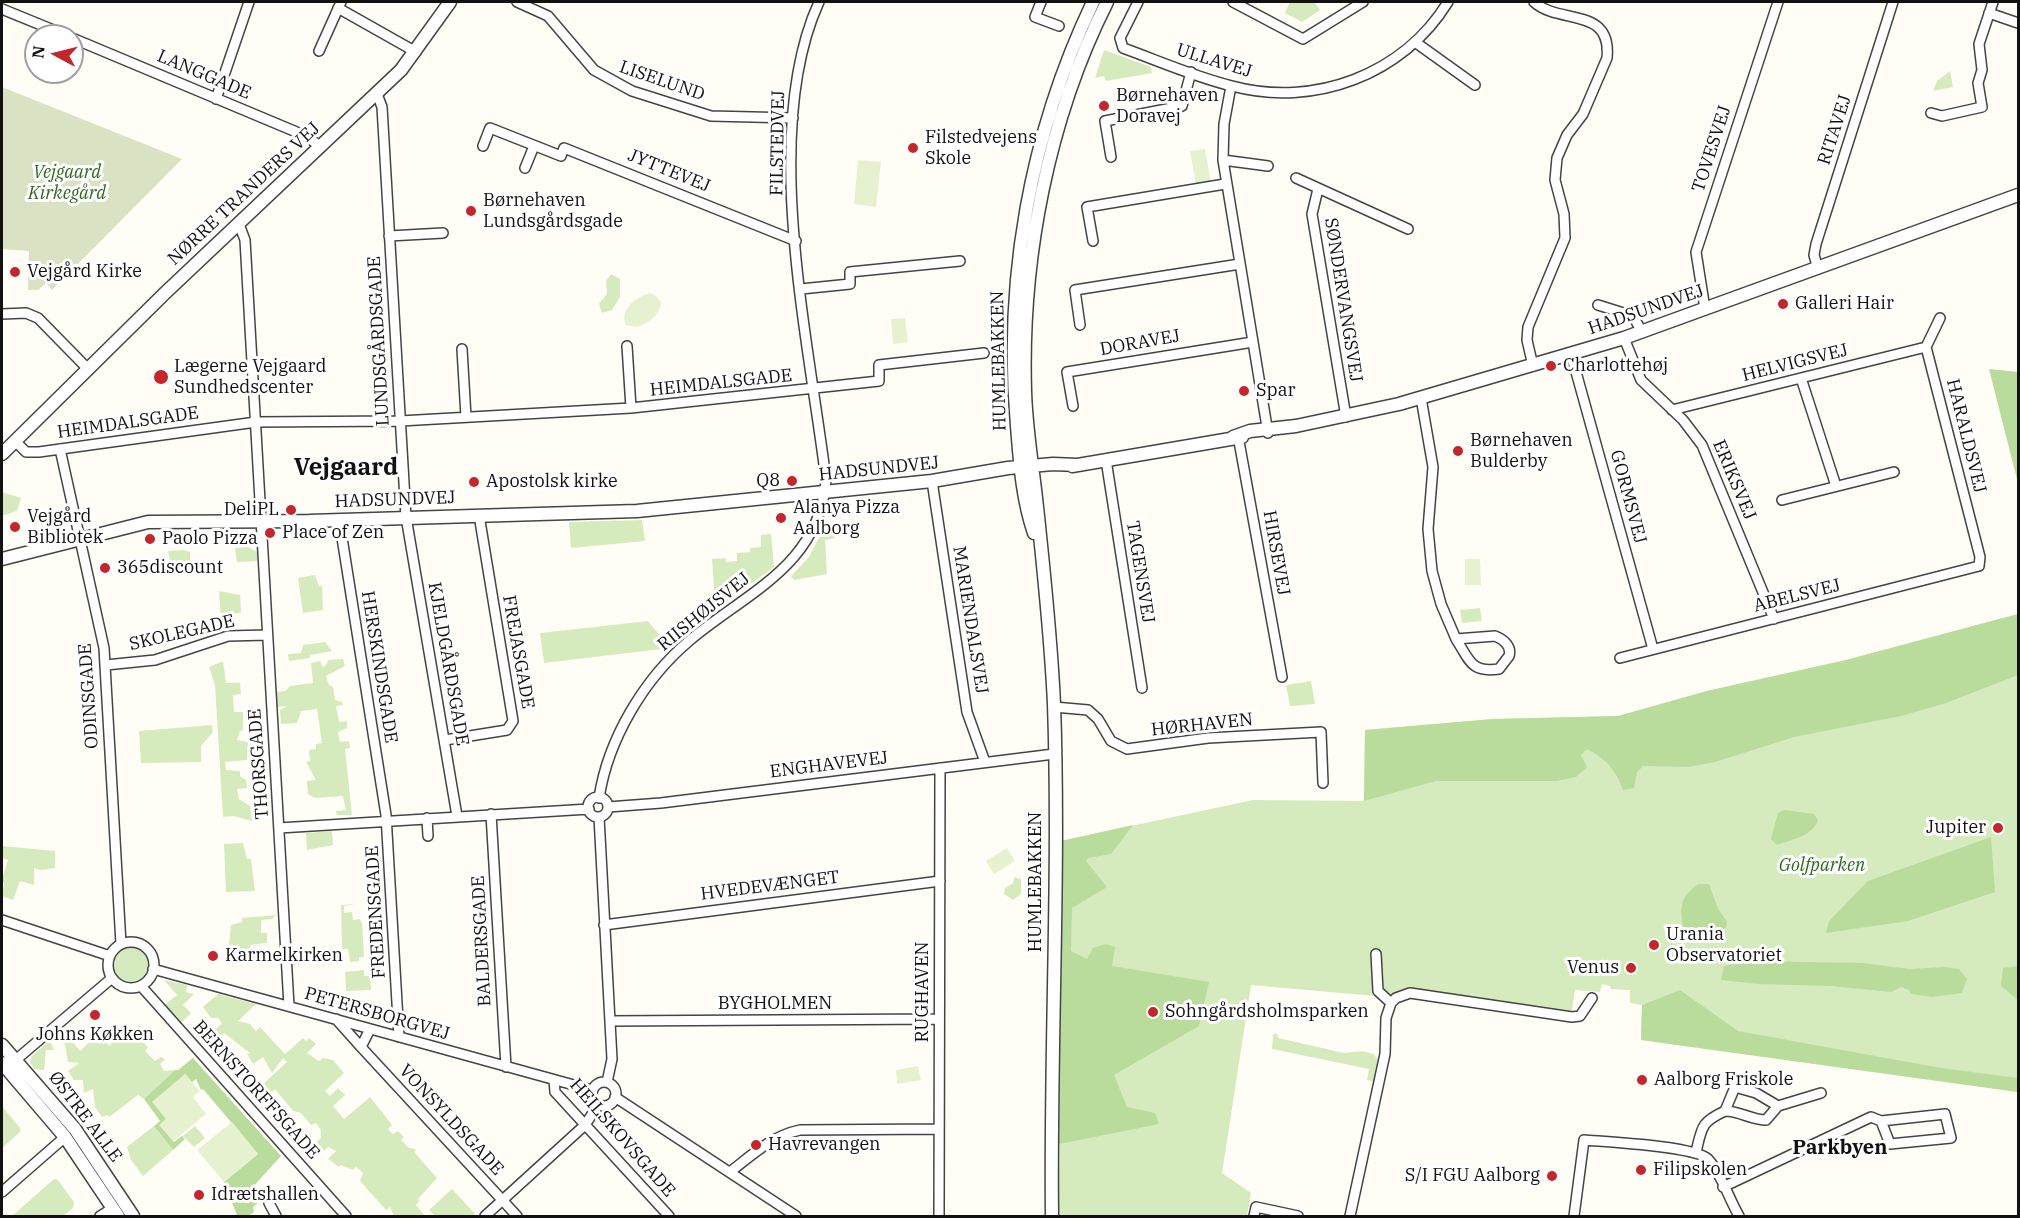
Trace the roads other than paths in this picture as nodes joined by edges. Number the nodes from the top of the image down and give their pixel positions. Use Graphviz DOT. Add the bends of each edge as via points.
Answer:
graph roads {
  1 [pos="249,2"];
  2 [pos="450,2"];
  3 [pos="517,2"];
  4 [pos="819,2"];
  5 [pos="1041,2"];
  6 [pos="1093,2"];
  7 [pos="1107,2"];
  8 [pos="1137,2"];
  9 [pos="1233,2"];
  10 [pos="1363,2"];
  11 [pos="1434,2"];
  12 [pos="1534,2"];
  13 [pos="1778,2"];
  14 [pos="1893,2"];
  15 [pos="1993,2"];
  16 [pos="1446,4"];
  17 [pos="340,5"];
  18 [pos="2,9"];
  19 [pos="1989,14"];
  20 [pos="2019,23"];
  21 [pos="38,24"];
  22 [pos="1059,26"];
  23 [pos="1415,42"];
  24 [pos="84,43"];
  25 [pos="319,51"];
  26 [pos="416,52"];
  27 [pos="1191,72"];
  28 [pos="1231,86"];
  29 [pos="1475,86"];
  30 [pos="376,94"];
  31 [pos="216,99"];
  32 [pos="1931,113"];
  33 [pos="793,118"];
  34 [pos="483,146"];
  35 [pos="534,146"];
  36 [pos="321,147"];
  37 [pos="1111,157"];
  38 [pos="1222,160"];
  39 [pos="1268,166"];
  40 [pos="525,168"];
  41 [pos="1296,178"];
  42 [pos="1225,184"];
  43 [pos="1318,189"];
  44 [pos="2019,195"];
  45 [pos="239,224"];
  46 [pos="1408,230"];
  47 [pos="443,233"];
  48 [pos="389,236"];
  49 [pos="796,241"];
  50 [pos="1093,241"];
  51 [pos="960,261"];
  52 [pos="1240,264"];
  53 [pos="1818,268"];
  54 [pos="801,289"];
  55 [pos="1598,305"];
  56 [pos="1705,309"];
  57 [pos="2,314"];
  58 [pos="1940,318"];
  59 [pos="1080,325"];
  60 [pos="1642,332"];
  61 [pos="1624,338"];
  62 [pos="1253,342"];
  63 [pos="627,346"];
  64 [pos="1926,347"];
  65 [pos="462,349"];
  66 [pos="984,353"];
  67 [pos="1571,354"];
  68 [pos="1533,366"];
  69 [pos="89,370"];
  70 [pos="1801,378"];
  71 [pos="814,390"];
  72 [pos="1421,398"];
  73 [pos="1073,406"];
  74 [pos="631,408"];
  75 [pos="1672,410"];
  76 [pos="466,417"];
  77 [pos="1346,417"];
  78 [pos="400,421"];
  79 [pos="256,422"];
  80 [pos="1271,431"];
  81 [pos="1237,437"];
  82 [pos="16,442"];
  83 [pos="60,449"];
  84 [pos="2,454"];
  85 [pos="1106,460"];
  86 [pos="1026,470"];
  87 [pos="1894,472"];
  88 [pos="932,482"];
  89 [pos="1836,486"];
  90 [pos="825,493"];
  91 [pos="1782,500"];
  92 [pos="478,515"];
  93 [pos="406,517"];
  94 [pos="339,519"];
  95 [pos="262,520"];
  96 [pos="82,538"];
  97 [pos="2,559"];
  98 [pos="1980,564"];
  99 [pos="1774,619"];
  100 [pos="267,635"];
  101 [pos="1456,639"];
  102 [pos="1653,649"];
  103 [pos="1620,658"];
  104 [pos="106,665"];
  105 [pos="1282,677"];
  106 [pos="1142,688"];
  107 [pos="1054,707"];
  108 [pos="445,740"];
  109 [pos="1054,754"];
  110 [pos="985,762"];
  111 [pos="940,768"];
  112 [pos="1323,783"];
  113 [pos="599,798"];
  114 [pos="608,807"];
  115 [pos="589,809"];
  116 [pos="491,814"];
  117 [pos="457,816"];
  118 [pos="599,817"];
  119 [pos="427,818"];
  120 [pos="387,821"];
  121 [pos="279,828"];
  122 [pos="428,836"];
  123 [pos="940,881"];
  124 [pos="2,920"];
  125 [pos="604,925"];
  126 [pos="122,945"];
  127 [pos="1376,954"];
  128 [pos="110,956"];
  129 [pos="153,969"];
  130 [pos="112,978"];
  131 [pos="141,986"];
  132 [pos="1592,998"];
  133 [pos="1391,1003"];
  134 [pos="289,1006"];
  135 [pos="336,1019"];
  136 [pos="939,1019"];
  137 [pos="610,1021"];
  138 [pos="370,1029"];
  139 [pos="399,1037"];
  140 [pos="2,1045"];
  141 [pos="361,1047"];
  142 [pos="6,1065"];
  143 [pos="506,1066"];
  144 [pos="554,1080"];
  145 [pos="607,1082"];
  146 [pos="592,1090"];
  147 [pos="1821,1093"];
  148 [pos="615,1097"];
  149 [pos="598,1105"];
  150 [pos="1778,1106"];
  151 [pos="1725,1111"];
  152 [pos="1881,1121"];
  153 [pos="585,1125"];
  154 [pos="939,1129"];
  155 [pos="65,1137"];
  156 [pos="1696,1152"];
  157 [pos="730,1172"];
  158 [pos="1723,1187"];
  159 [pos="2,1192"];
  160 [pos="503,1201"];
  161 [pos="269,1203"];
  162 [pos="116,1212"];
  163 [pos="1277,1214"];
  164 [pos="100,1216"];
  165 [pos="133,1216"];
  166 [pos="276,1216"];
  167 [pos="346,1216"];
  168 [pos="485,1216"];
  169 [pos="517,1216"];
  170 [pos="669,1216"];
  171 [pos="796,1216"];
  172 [pos="939,1216"];
  173 [pos="1052,1216"];
  174 [pos="1254,1216"];
  175 [pos="1298,1216"];
  176 [pos="1350,1216"];
  177 [pos="1574,1216"];
  178 [pos="1738,1216"];
  1 -- 31 [label="street"];
  2 -- 26 [label="street, NØRRE TRANDERS VEJ"];
  3 -- 33 [label="street, LISELUND" via="548,16 594,70 633,92 711,116"];
  4 -- 33 [label="street, FILSTEDVEJ" via="801,52"];
  5 -- 22 [label="street" via="1035,17"];
  6 -- 86 [label="street, HUMLEBAKKEN" via="1052,104 1022,230 1013,320 1015,408"];
  7 -- 86 [label="street, HUMLEBAKKEN" via="1066,106 1034,237 1025,334"];
  8 -- 27 [label="street, ULLAVEJ" via="1120,45"];
  9 -- 10 [label="street" via="1303,39"];
  11 -- 16 [label="street"];
  12 -- 68 [label="street" via="1595,25 1606,37 1608,50 1582,114 1557,158 1555,180 1564,214 1565,238 1528,327"];
  13 -- 56 [label="street, TOVESVEJ" via="1696,252"];
  14 -- 53 [label="street, RITAVEJ" via="1816,244"];
  15 -- 19 [label="street"];
  16 -- 23 [label="street, ULLAVEJ"];
  17 -- 25 [label="street"];
  17 -- 26 [label="street"];
  18 -- 21 [label="street, LANGGADE"];
  19 -- 20 [label="street"];
  19 -- 32 [label="street" via="1979,44 1982,107 1942,116"];
  23 -- 28 [label="street, ULLAVEJ" via="1391,62 1323,90 1277,93"];
  23 -- 29 [label="street"];
  24 -- 31 [label="street, LANGGADE"];
  26 -- 30 [label="street, NØRRE TRANDERS VEJ"];
  27 -- 28 [label="street, ULLAVEJ"];
  27 -- 37 [label="street" via="1182,106 1105,121"];
  28 -- 38 [label="street"];
  30 -- 36 [label="street, NØRRE TRANDERS VEJ"];
  30 -- 48 [label="street, LUNDSGÅRDSGADE" via="382,107"];
  31 -- 36 [label="street, LANGGADE" via="306,136"];
  33 -- 49 [label="street, FILSTEDVEJ"];
  34 -- 35 [label="street, JYTTEVEJ" via="490,129"];
  35 -- 40 [label="street"];
  35 -- 49 [label="street, JYTTEVEJ" via="561,156 564,148 577,152"];
  36 -- 45 [label="street, NØRRE TRANDERS VEJ"];
  38 -- 39 [label="street"];
  38 -- 42 [label="street"];
  41 -- 43 [label="street, SØNDERVANGSVEJ"];
  42 -- 50 [label="street" via="1087,207"];
  42 -- 52 [label="street"];
  43 -- 46 [label="street, SØNDERVANGSVEJ"];
  43 -- 77 [label="street, SØNDERVANGSVEJ" via="1312,214"];
  44 -- 53 [label="street, HADSUNDVEJ"];
  45 -- 69 [label="street, NØRRE TRANDERS VEJ"];
  45 -- 79 [label="street, THORSGADE" via="245,240"];
  47 -- 48 [label="street, LUNDSGÅRDSGADE"];
  48 -- 78 [label="street, LUNDSGÅRDSGADE"];
  49 -- 54 [label="street, FILSTEDVEJ"];
  51 -- 54 [label="street" via="850,272 850,284"];
  52 -- 59 [label="street, DORAVEJ" via="1075,290"];
  52 -- 62 [label="street"];
  53 -- 56 [label="street, HADSUNDVEJ"];
  54 -- 71 [label="street, FILSTEDVEJ"];
  55 -- 60 [label="street" via="1633,316"];
  56 -- 60 [label="street, HADSUNDVEJ"];
  57 -- 69 [label="street" via="38,318"];
  58 -- 64 [label="street"];
  60 -- 61 [label="street, HADSUNDVEJ"];
  61 -- 67 [label="street, HADSUNDVEJ"];
  61 -- 75 [label="street, ERIKSVEJ" via="1641,380"];
  62 -- 73 [label="street, DORAVEJ" via="1067,372"];
  62 -- 80 [label="street"];
  63 -- 74 [label="street, HEIMDALSGADE"];
  64 -- 70 [label="street, HELVIGSVEJ"];
  64 -- 98 [label="street, HARALDSVEJ"];
  65 -- 76 [label="street"];
  66 -- 71 [label="street, HEIMDALSGADE" via="879,365 879,381"];
  67 -- 68 [label="street, HADSUNDVEJ"];
  67 -- 102 [label="street, GORMSVEJ"];
  68 -- 72 [label="street, HADSUNDVEJ"];
  69 -- 82 [label="street, NØRRE TRANDERS VEJ"];
  70 -- 75 [label="street, HELVIGSVEJ"];
  70 -- 89 [label="street"];
  71 -- 74 [label="street, HEIMDALSGADE"];
  71 -- 90 [label="street, FILSTEDVEJ"];
  72 -- 77 [label="street, HADSUNDVEJ"];
  72 -- 101 [label="street" via="1433,467 1428,529 1432,571"];
  74 -- 76 [label="street, HEIMDALSGADE"];
  75 -- 99 [label="street, ERIKSVEJ" via="1702,445"];
  76 -- 78 [label="street, HEIMDALSGADE"];
  77 -- 80 [label="street, HADSUNDVEJ"];
  78 -- 79 [label="street, HEIMDALSGADE"];
  78 -- 93 [label="street, LUNDSGÅRDSGADE"];
  79 -- 83 [label="street, HEIMDALSGADE"];
  79 -- 95 [label="street, THORSGADE"];
  80 -- 81 [label="street, HADSUNDVEJ"];
  81 -- 85 [label="street, HADSUNDVEJ"];
  81 -- 105 [label="street, HIRSEVEJ"];
  82 -- 83 [label="street, HEIMDALSGADE" via="26,452"];
  82 -- 84 [label="street, NØRRE TRANDERS VEJ"];
  83 -- 96 [label="street, ODINSGADE"];
  85 -- 86 [label="street, HADSUNDVEJ"];
  85 -- 106 [label="street, TAGENSVEJ"];
  86 -- 88 [label="street, HADSUNDVEJ"];
  86 -- 107 [label="street, HUMLEBAKKEN" via="1040,548"];
  87 -- 89 [label="street"];
  88 -- 90 [label="street, HADSUNDVEJ"];
  88 -- 110 [label="street, MARIENDALSVEJ" via="968,712"];
  89 -- 91 [label="street"];
  90 -- 92 [label="street, HADSUNDVEJ" via="637,511"];
  90 -- 113 [label="street, RIISHØJSVEJ" via="818,519 798,555 782,572 688,642 652,680 614,745"];
  92 -- 93 [label="street, HADSUNDVEJ"];
  92 -- 108 [label="street, FREJASGADE" via="513,721 507,730"];
  93 -- 94 [label="street, HADSUNDVEJ"];
  93 -- 108 [label="street, KJELDGÅRDSGADE"];
  94 -- 95 [label="street, HADSUNDVEJ"];
  94 -- 120 [label="street, HERSKINDSGADE"];
  95 -- 96 [label="street, HADSUNDVEJ" via="148,522"];
  95 -- 100 [label="street, THORSGADE"];
  96 -- 97 [label="street, HADSUNDVEJ"];
  96 -- 104 [label="street, ODINSGADE"];
  98 -- 99 [label="street, ABELSVEJ" via="1975,569"];
  99 -- 102 [label="street, ABELSVEJ"];
  100 -- 104 [label="street, SKOLEGADE" via="228,636 154,660"];
  100 -- 121 [label="street, THORSGADE"];
  101 -- 101 [label="street" via="1474,667 1483,671 1499,669 1510,651 1495,636"];
  102 -- 103 [label="street, ABELSVEJ"];
  104 -- 126 [label="street, ODINSGADE"];
  107 -- 109 [label="street, HUMLEBAKKEN"];
  107 -- 112 [label="street, HØRHAVEN" via="1088,710 1112,741 1127,749 1213,738 1321,732"];
  108 -- 117 [label="street, KJELDGÅRDSGADE"];
  109 -- 110 [label="street, ENGHAVEVEJ"];
  109 -- 173 [label="street, HUMLEBAKKEN"];
  110 -- 111 [label="street, ENGHAVEVEJ"];
  111 -- 114 [label="street, ENGHAVEVEJ"];
  111 -- 123 [label="street, RUGHAVEN"];
  113 -- 114 [label="street"];
  113 -- 115 [label="street" via="591,801"];
  114 -- 118 [label="street"];
  115 -- 116 [label="street"];
  115 -- 118 [label="street"];
  116 -- 117 [label="street"];
  116 -- 143 [label="street, BALDERSGADE"];
  117 -- 119 [label="street"];
  118 -- 125 [label="street"];
  119 -- 120 [label="street"];
  119 -- 122 [label="street"];
  120 -- 121 [label="street"];
  120 -- 139 [label="street, FREDENSGADE"];
  121 -- 134 [label="street, THORSGADE"];
  123 -- 125 [label="street, HVEDEVÆNGET"];
  123 -- 136 [label="street, RUGHAVEN"];
  124 -- 128 [label="street"];
  125 -- 137 [label="street"];
  126 -- 128 [label="street"];
  126 -- 129 [label="street" via="134,943 145,948 152,957"];
  127 -- 133 [label="street" via="1378,989 1382,998"];
  128 -- 130 [label="street"];
  129 -- 131 [label="street"];
  129 -- 134 [label="street, PETERSBORGVEJ"];
  130 -- 131 [label="street" via="122,986"];
  130 -- 142 [label="street"];
  131 -- 167 [label="street, BERNSTORFFSGADE"];
  132 -- 133 [label="street" via="1580,1016 1572,1017 1410,993"];
  133 -- 176 [label="street" via="1386,1018 1385,1054"];
  134 -- 135 [label="street, PETERSBORGVEJ"];
  135 -- 138 [label="street, PETERSBORGVEJ"];
  135 -- 141 [label="street, VONSYLDSGADE"];
  136 -- 137 [label="street, BYGHOLMEN"];
  136 -- 154 [label="street, RUGHAVEN"];
  137 -- 145 [label="street" via="612,1059"];
  138 -- 139 [label="street, PETERSBORGVEJ"];
  138 -- 141 [label="street"];
  139 -- 143 [label="street, PETERSBORGVEJ"];
  140 -- 142 [label="street, ØSTRE ALLE"];
  141 -- 160 [label="street, VONSYLDSGADE"];
  142 -- 155 [label="street, ØSTRE ALLE"];
  142 -- 165 [label="street, ØSTRE ALLE" via="79,1135"];
  143 -- 144 [label="street, PETERSBORGVEJ"];
  144 -- 146 [label="street, PETERSBORGVEJ"];
  144 -- 153 [label="street, HEILSKOVSGADE" via="555,1092"];
  145 -- 146 [label="street" via="596,1084"];
  145 -- 148 [label="street" via="615,1090"];
  146 -- 149 [label="street"];
  147 -- 150 [label="street"];
  148 -- 149 [label="street" via="610,1104"];
  148 -- 157 [label="street"];
  149 -- 153 [label="street"];
  150 -- 151 [label="street" via="1766,1120"];
  150 -- 151 [label="street" via="1756,1093 1734,1087"];
  151 -- 156 [label="street" via="1701,1128"];
  152 -- 152 [label="street" via="1945,1114 1951,1138 1890,1144"];
  152 -- 158 [label="street" via="1870,1118"];
  153 -- 160 [label="street"];
  153 -- 170 [label="street, HEILSKOVSGADE"];
  154 -- 157 [label="street" via="800,1130 766,1143"];
  154 -- 172 [label="street, RUGHAVEN"];
  155 -- 159 [label="street"];
  155 -- 162 [label="street, ØSTRE ALLE"];
  156 -- 158 [label="street" via="1712,1164"];
  156 -- 177 [label="street" via="1584,1140"];
  157 -- 171 [label="street"];
  158 -- 178 [label="street"];
  160 -- 168 [label="street"];
  160 -- 169 [label="street, VONSYLDSGADE"];
  161 -- 166 [label="street"];
  162 -- 164 [label="street"];
  163 -- 174 [label="street" via="1256,1207"];
  163 -- 175 [label="street"];
}
